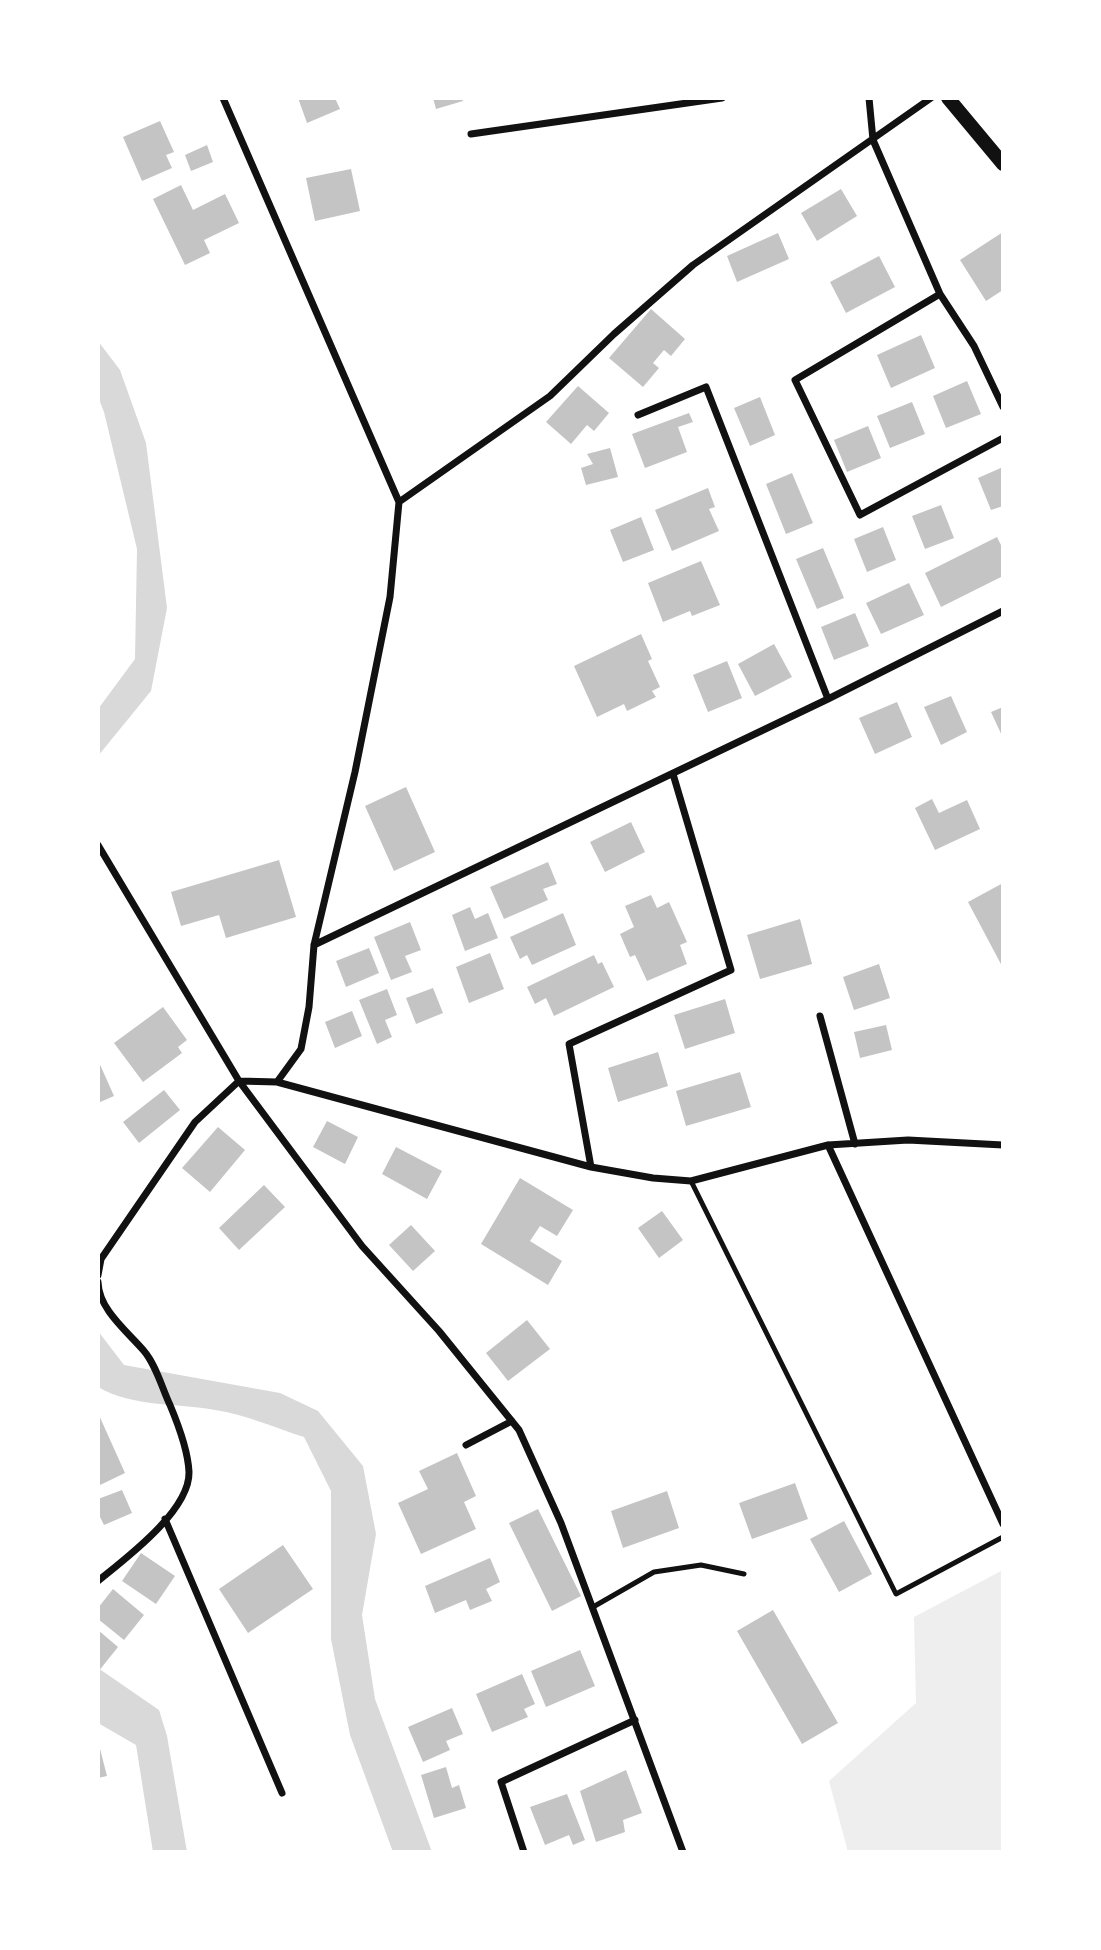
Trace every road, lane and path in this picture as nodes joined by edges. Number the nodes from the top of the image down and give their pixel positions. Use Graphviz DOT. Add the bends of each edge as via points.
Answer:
graph roads {
  1 [pos="223,98"];
  2 [pos="722,98"];
  3 [pos="869,98"];
  4 [pos="931,98"];
  5 [pos="948,98"];
  6 [pos="471,134"];
  7 [pos="873,140"];
  8 [pos="1003,164"];
  9 [pos="940,294"];
  10 [pos="1003,407"];
  11 [pos="638,415"];
  12 [pos="1003,438"];
  13 [pos="399,502"];
  14 [pos="1003,611"];
  15 [pos="828,699"];
  16 [pos="673,774"];
  17 [pos="98,845"];
  18 [pos="314,945"];
  19 [pos="820,1016"];
  20 [pos="239,1081"];
  21 [pos="277,1082"];
  22 [pos="855,1144"];
  23 [pos="828,1145"];
  24 [pos="1003,1145"];
  25 [pos="591,1167"];
  26 [pos="691,1181"];
  27 [pos="98,1275"];
  28 [pos="98,1282"];
  29 [pos="512,1421"];
  30 [pos="466,1445"];
  31 [pos="165,1519"];
  32 [pos="1003,1524"];
  33 [pos="1003,1537"];
  34 [pos="744,1574"];
  35 [pos="98,1581"];
  36 [pos="593,1607"];
  37 [pos="635,1720"];
  38 [pos="282,1793"];
  39 [pos="679,1851"];
  40 [pos="524,1852"];
  1 -- 13 [label="street"];
  2 -- 6 [label="street"];
  3 -- 7 [label="street"];
  4 -- 7 [label="street"];
  5 -- 8 [label="main road"];
  7 -- 9 [label="street"];
  7 -- 13 [label="street" via="693,265 550,396"];
  9 -- 10 [label="street" via="974,346"];
  9 -- 12 [label="street" via="795,380 860,515"];
  11 -- 15 [label="street" via="706,387"];
  13 -- 18 [label="street" via="390,597"];
  14 -- 15 [label="street"];
  15 -- 16 [label="street"];
  16 -- 18 [label="street"];
  16 -- 25 [label="street" via="731,970 569,1044"];
  17 -- 20 [label="street"];
  18 -- 21 [label="street" via="300,1049"];
  19 -- 22 [label="street"];
  20 -- 21 [label="street"];
  20 -- 27 [label="street" via="195,1122 101,1259"];
  20 -- 29 [label="street" via="362,1246"];
  21 -- 25 [label="street"];
  22 -- 23 [label="street"];
  22 -- 24 [label="street" via="908,1140"];
  23 -- 26 [label="street"];
  23 -- 32 [label="street"];
  25 -- 26 [label="street"];
  26 -- 33 [label="lane" via="896,1594"];
  28 -- 31 [label="street" via="99,1295 147,1354 174,1414 189,1474"];
  29 -- 30 [label="street"];
  29 -- 36 [label="street" via="561,1523"];
  31 -- 35 [label="street" via="152,1537"];
  31 -- 38 [label="street"];
  34 -- 36 [label="lane" via="701,1565 654,1572"];
  36 -- 37 [label="street"];
  37 -- 39 [label="street"];
  37 -- 40 [label="street" via="501,1782"];
}
